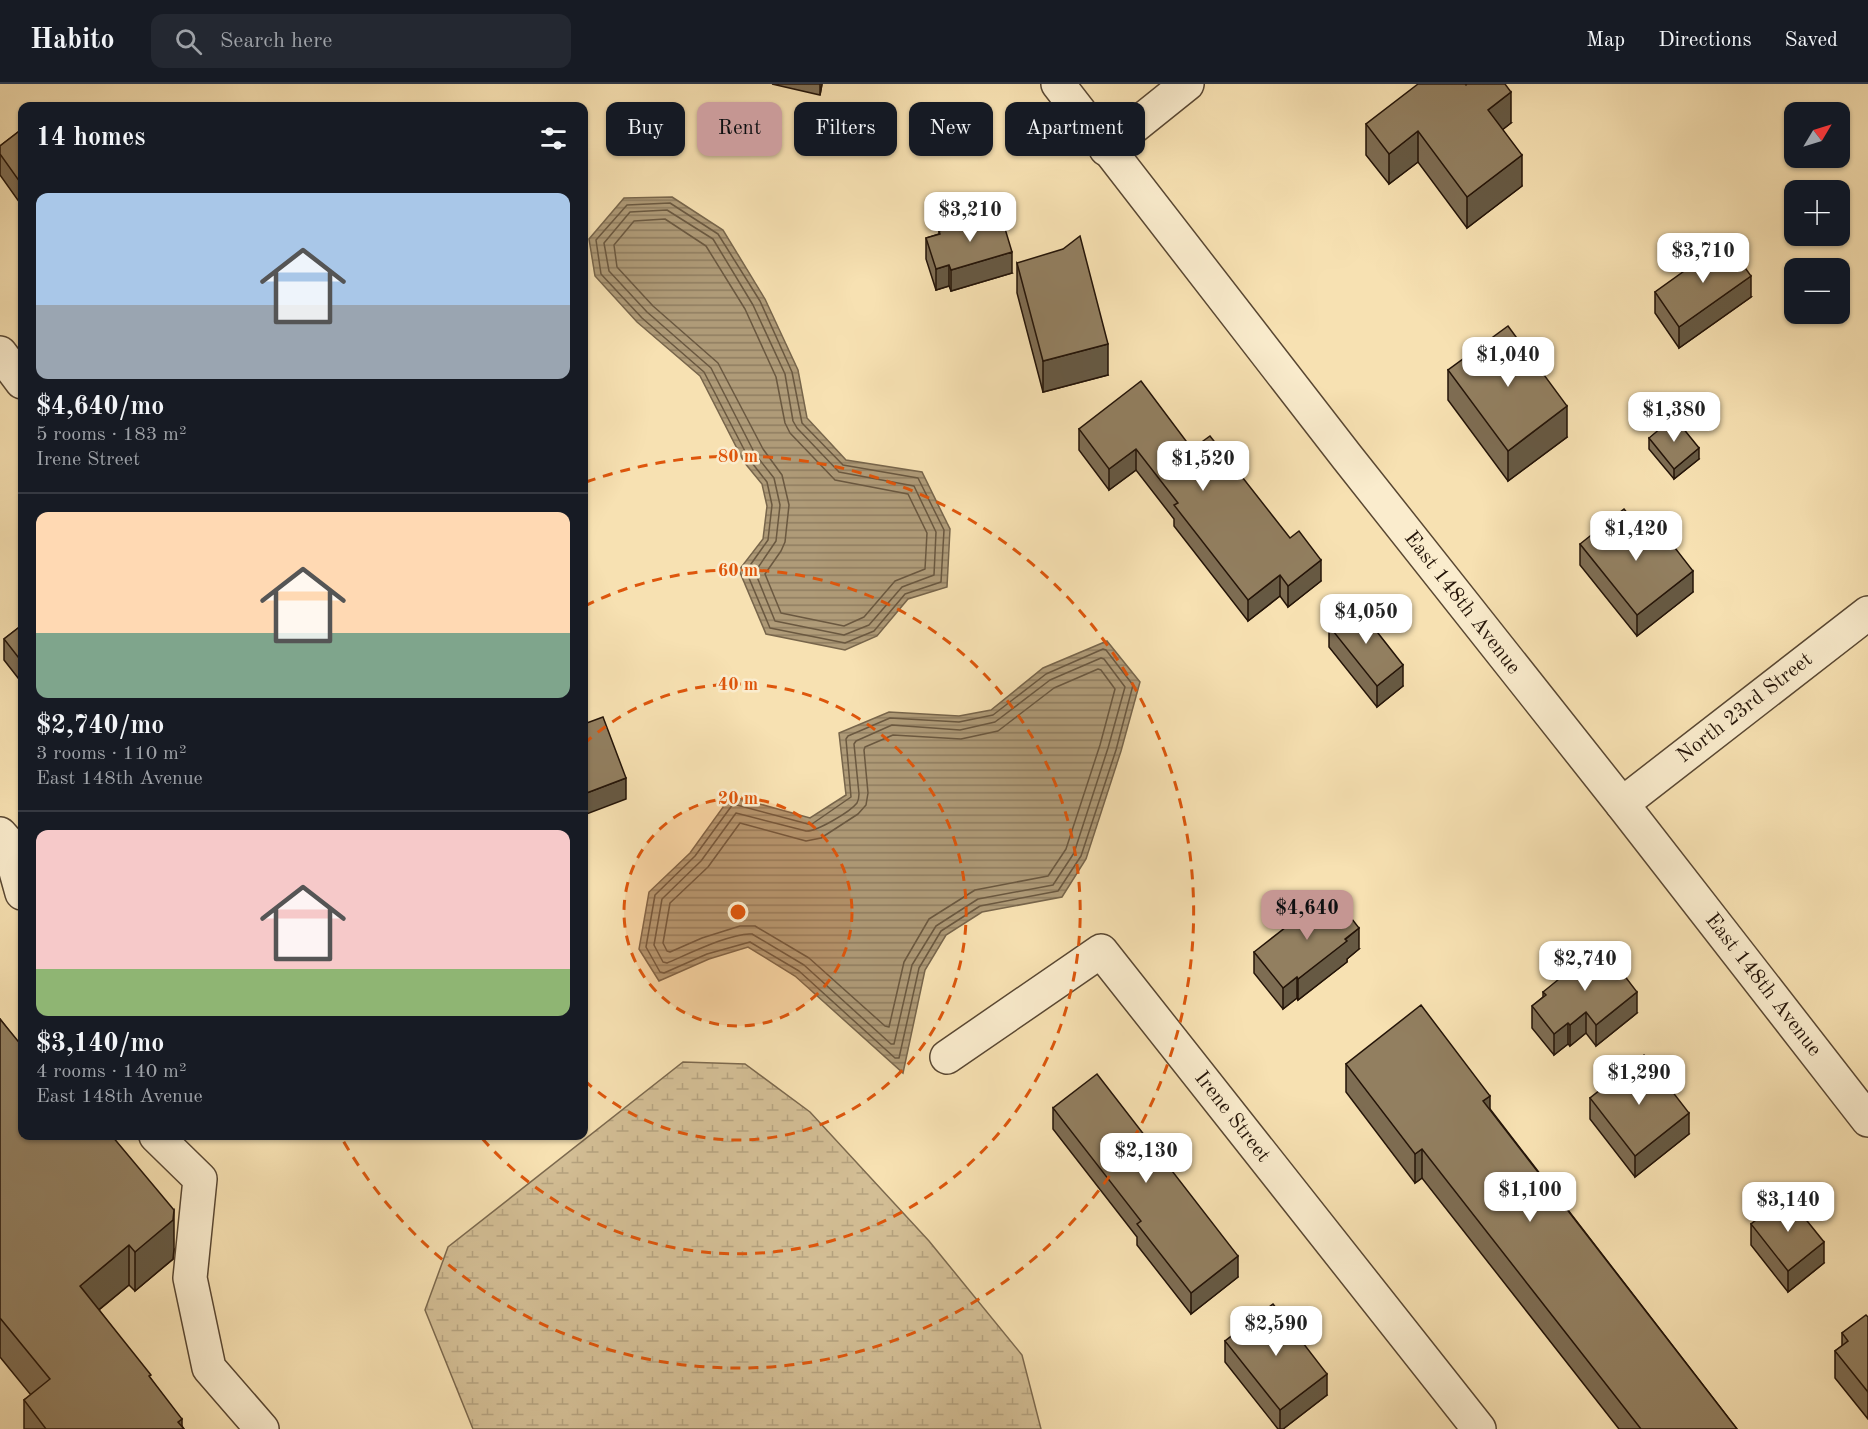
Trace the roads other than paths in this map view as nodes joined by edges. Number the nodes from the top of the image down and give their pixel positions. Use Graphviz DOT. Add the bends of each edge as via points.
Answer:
graph roads {
  1 [pos="1058,84"];
  2 [pos="1187,84"];
  3 [pos="1072,102"];
  4 [pos="1145,117"];
  5 [pos="1112,156"];
  6 [pos="0,353"];
  7 [pos="18,377"];
  8 [pos="1868,613"];
  9 [pos="1622,804"];
  10 [pos="0,834"];
  11 [pos="18,879"];
  12 [pos="948,1057"];
  13 [pos="1868,1120"];
  14 [pos="160,1140"];
  15 [pos="262,1429"];
  16 [pos="1479,1429"];
  1 -- 3 [label="street, East 148th Avenue"];
  2 -- 4 [label="street"];
  5 -- 9 [label="street, East 148th Avenue"];
  6 -- 7 [label="street"];
  8 -- 9 [label="street, North 23rd Street"];
  9 -- 13 [label="street, East 148th Avenue"];
  10 -- 11 [label="street" via="8,843"];
  12 -- 16 [label="street, Irene Street" via="1101,951"];
  14 -- 15 [label="street" via="200,1179 190,1278 209,1368"];
}
